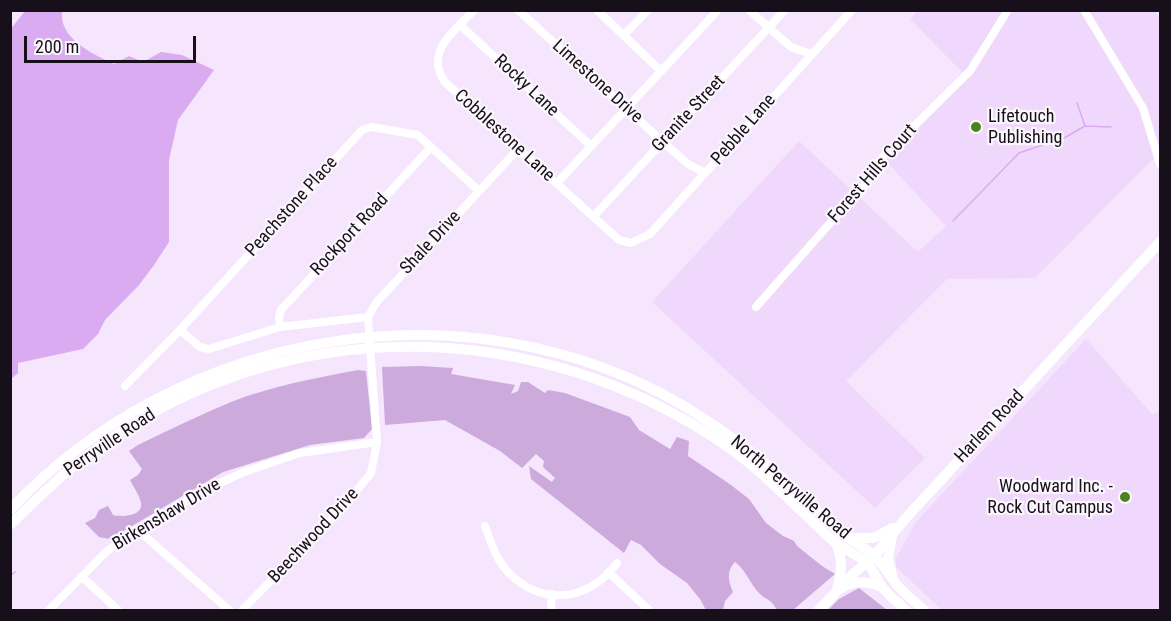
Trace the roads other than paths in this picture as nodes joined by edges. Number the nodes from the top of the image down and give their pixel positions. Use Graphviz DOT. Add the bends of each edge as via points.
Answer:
graph roads {
  1 [pos="474,10"];
  2 [pos="518,10"];
  3 [pos="597,10"];
  4 [pos="648,10"];
  5 [pos="718,10"];
  6 [pos="749,10"];
  7 [pos="785,10"];
  8 [pos="852,10"];
  9 [pos="1008,10"];
  10 [pos="1084,10"];
  11 [pos="460,25"];
  12 [pos="768,29"];
  13 [pos="624,35"];
  14 [pos="811,54"];
  15 [pos="661,71"];
  16 [pos="626,109"];
  17 [pos="663,142"];
  18 [pos="591,146"];
  19 [pos="431,147"];
  20 [pos="518,149"];
  21 [pos="1161,164"];
  22 [pos="705,173"];
  23 [pos="557,183"];
  24 [pos="479,191"];
  25 [pos="594,217"];
  26 [pos="1161,242"];
  27 [pos="631,243"];
  28 [pos="756,307"];
  29 [pos="369,316"];
  30 [pos="280,327"];
  31 [pos="180,330"];
  32 [pos="371,342"];
  33 [pos="125,386"];
  34 [pos="188,389"];
  35 [pos="377,442"];
  36 [pos="10,510"];
  37 [pos="905,519"];
  38 [pos="10,525"];
  39 [pos="485,526"];
  40 [pos="139,531"];
  41 [pos="839,539"];
  42 [pos="871,560"];
  43 [pos="617,562"];
  44 [pos="608,572"];
  45 [pos="82,577"];
  46 [pos="882,587"];
  47 [pos="900,588"];
  48 [pos="837,591"];
  49 [pos="552,594"];
  50 [pos="50,610"];
  51 [pos="118,610"];
  52 [pos="229,610"];
  53 [pos="242,610"];
  54 [pos="550,610"];
  55 [pos="649,610"];
  56 [pos="819,610"];
  57 [pos="906,610"];
  58 [pos="924,610"];
  1 -- 11 [label="street, Cobblestone Lane"];
  2 -- 16 [label="street, Limestone Drive"];
  3 -- 13 [label="street"];
  4 -- 13 [label="street"];
  5 -- 15 [label="street"];
  6 -- 12 [label="street"];
  7 -- 12 [label="street, Granite Street"];
  8 -- 14 [label="street, Pebble Lane"];
  9 -- 28 [label="street, Forest Hills Court" via="970,71 879,162 860,193"];
  10 -- 21 [label="street" via="1143,108"];
  11 -- 18 [label="street, Rocky Lane"];
  11 -- 20 [label="street, Cobblestone Lane" via="442,45 437,57 438,70"];
  12 -- 14 [label="street" via="791,47"];
  12 -- 17 [label="street, Granite Street"];
  13 -- 15 [label="street"];
  14 -- 22 [label="street, Pebble Lane"];
  15 -- 16 [label="street"];
  16 -- 17 [label="street, Limestone Drive"];
  16 -- 18 [label="street"];
  17 -- 22 [label="street, Limestone Drive"];
  17 -- 25 [label="street, Granite Street"];
  18 -- 23 [label="street"];
  19 -- 24 [label="street, Peachstone Place"];
  19 -- 30 [label="street, Rockport Road" via="281,310"];
  19 -- 31 [label="street, Peachstone Place" via="418,135 372,127 362,130"];
  20 -- 23 [label="street, Cobblestone Lane"];
  20 -- 24 [label="street, Shale Drive"];
  22 -- 27 [label="street, Pebble Lane" via="650,234"];
  23 -- 25 [label="street, Cobblestone Lane"];
  24 -- 29 [label="street, Shale Drive" via="376,303"];
  25 -- 27 [label="street, Cobblestone Lane" via="618,240"];
  26 -- 37 [label="main road, Harlem Road"];
  29 -- 30 [label="street"];
  29 -- 32 [label="street"];
  30 -- 31 [label="street" via="209,349 200,347"];
  31 -- 33 [label="street, Peachstone Place"];
  32 -- 34 [label="main road, North Perryville Road"];
  32 -- 35 [label="street, Beechwood Drive"];
  32 -- 41 [label="main road, North Perryville Road" via="490,352 606,381 665,409 728,447"];
  34 -- 36 [label="main road, Perryville Road" via="141,407 98,434"];
  34 -- 38 [label="main road, Perryville Road" via="100,446 57,479"];
  35 -- 40 [label="street, Birkenshaw Drive" via="300,453 244,472 200,492"];
  35 -- 53 [label="street, Beechwood Drive" via="371,473 339,512"];
  37 -- 41 [label="main road" via="874,538"];
  37 -- 42 [label="main road, Harlem Road"];
  37 -- 47 [label="main road" via="893,534 888,558"];
  39 -- 49 [label="street" via="509,573 539,592"];
  40 -- 45 [label="street, Birkenshaw Drive" via="107,551"];
  40 -- 52 [label="street"];
  41 -- 42 [label="main road, North Perryville Road"];
  41 -- 48 [label="main road" via="842,567"];
  42 -- 46 [label="main road, North Perryville Road"];
  42 -- 47 [label="main road, North Perryville Road"];
  42 -- 48 [label="main road, Harlem Road"];
  43 -- 44 [label="street"];
  44 -- 49 [label="street" via="579,593"];
  44 -- 55 [label="street"];
  45 -- 50 [label="street, Birkenshaw Drive"];
  45 -- 51 [label="street"];
  46 -- 48 [label="main road" via="859,582"];
  46 -- 57 [label="main road, North Perryville Road"];
  47 -- 58 [label="main road, North Perryville Road"];
  48 -- 56 [label="main road, Harlem Road"];
  49 -- 54 [label="street"];
}
